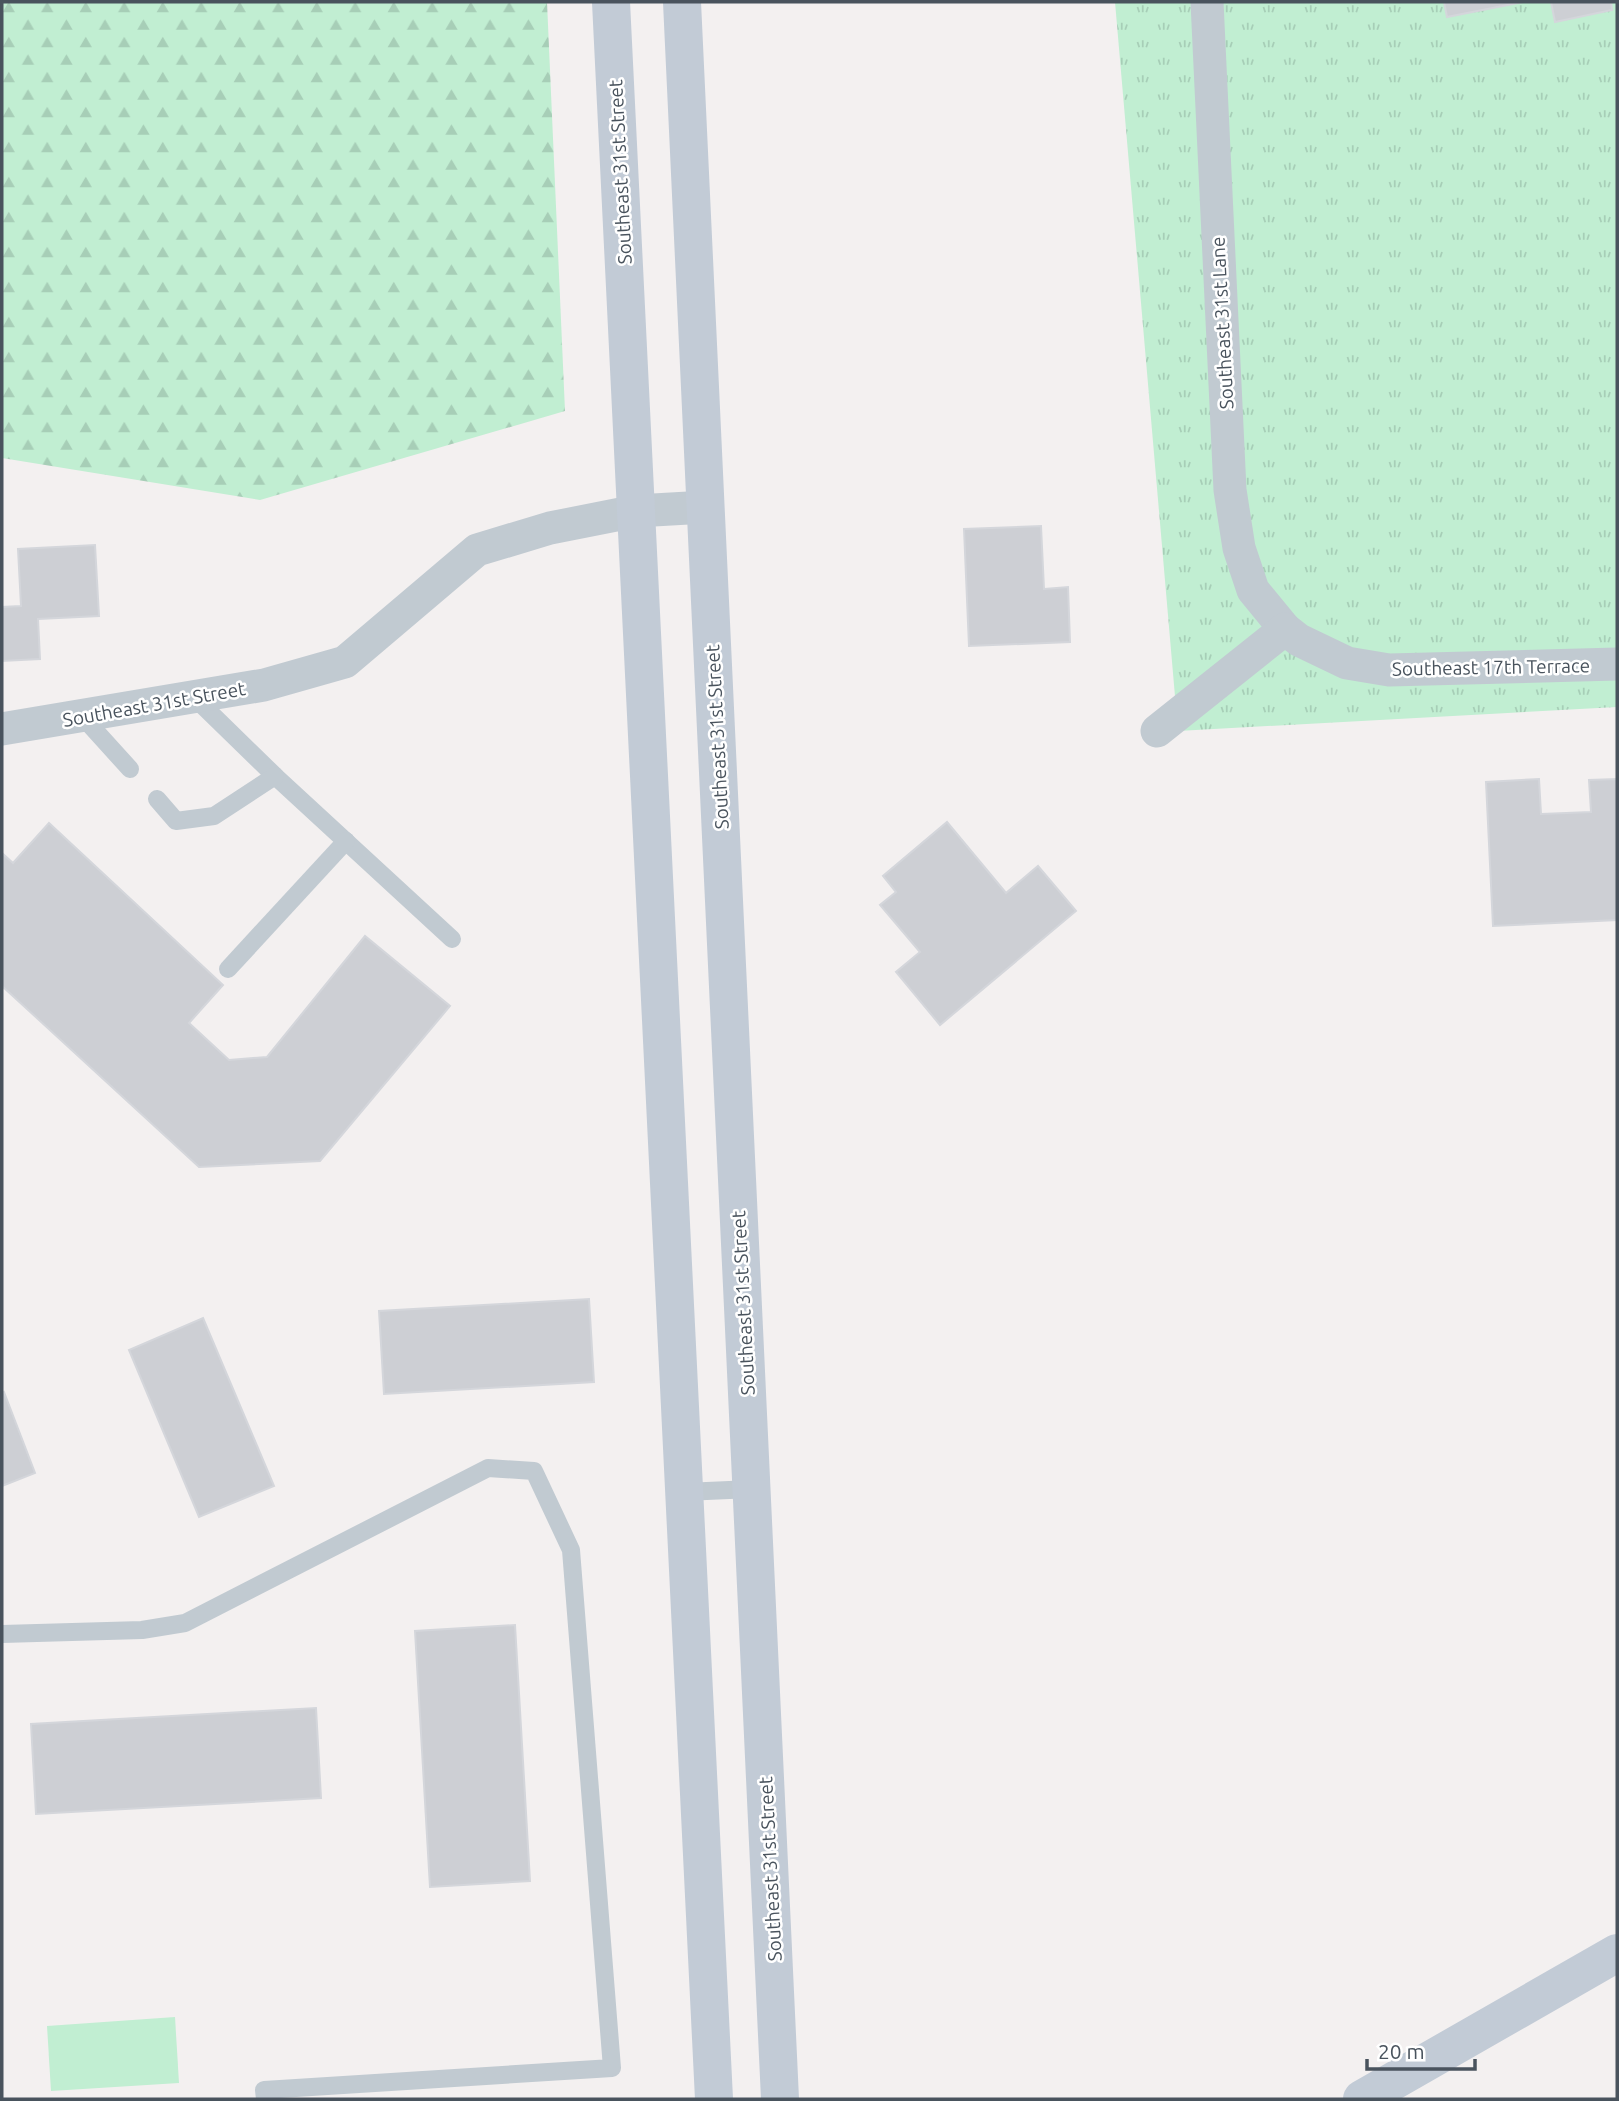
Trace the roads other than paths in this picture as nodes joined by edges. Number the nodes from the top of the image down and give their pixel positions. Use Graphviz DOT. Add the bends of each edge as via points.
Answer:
graph roads {
  1 [pos="611,2"];
  2 [pos="682,2"];
  3 [pos="1208,2"];
  4 [pos="706,507"];
  5 [pos="636,511"];
  6 [pos="1285,629"];
  7 [pos="1617,664"];
  8 [pos="194,697"];
  9 [pos="82,716"];
  10 [pos="2,729"];
  11 [pos="1157,731"];
  12 [pos="130,769"];
  13 [pos="275,776"];
  14 [pos="157,799"];
  15 [pos="345,841"];
  16 [pos="452,939"];
  17 [pos="228,969"];
  18 [pos="752,1489"];
  19 [pos="684,1492"];
  20 [pos="2,1634"];
  21 [pos="1617,1953"];
  22 [pos="265,2099"];
  23 [pos="714,2099"];
  24 [pos="780,2099"];
  25 [pos="1362,2099"];
  1 -- 5 [label="main road, Southeast 31st Street"];
  2 -- 4 [label="main road, Southeast 31st Street"];
  3 -- 6 [label="street, Southeast 31st Lane" via="1230,490 1239,548 1253,590"];
  4 -- 5 [label="street, Southeast 31st Street"];
  4 -- 18 [label="main road, Southeast 31st Street"];
  5 -- 8 [label="street, Southeast 31st Street" via="550,528 477,550 345,662 264,685"];
  5 -- 19 [label="main road, Southeast 31st Street"];
  6 -- 7 [label="street, Southeast 17th Terrace" via="1347,663 1389,670"];
  6 -- 11 [label="street"];
  8 -- 9 [label="street, Southeast 31st Street"];
  8 -- 13 [label="lane"];
  9 -- 10 [label="street, Southeast 31st Street"];
  9 -- 12 [label="lane"];
  13 -- 14 [label="lane" via="214,816 176,821"];
  13 -- 15 [label="lane"];
  15 -- 16 [label="lane"];
  15 -- 17 [label="lane"];
  18 -- 19 [label="lane"];
  18 -- 24 [label="main road, Southeast 31st Street"];
  19 -- 23 [label="main road, Southeast 31st Street"];
  20 -- 22 [label="lane" via="142,1630 185,1623 488,1468 534,1471 571,1550 612,2068 264,2090"];
  21 -- 25 [label="main road"];
}
